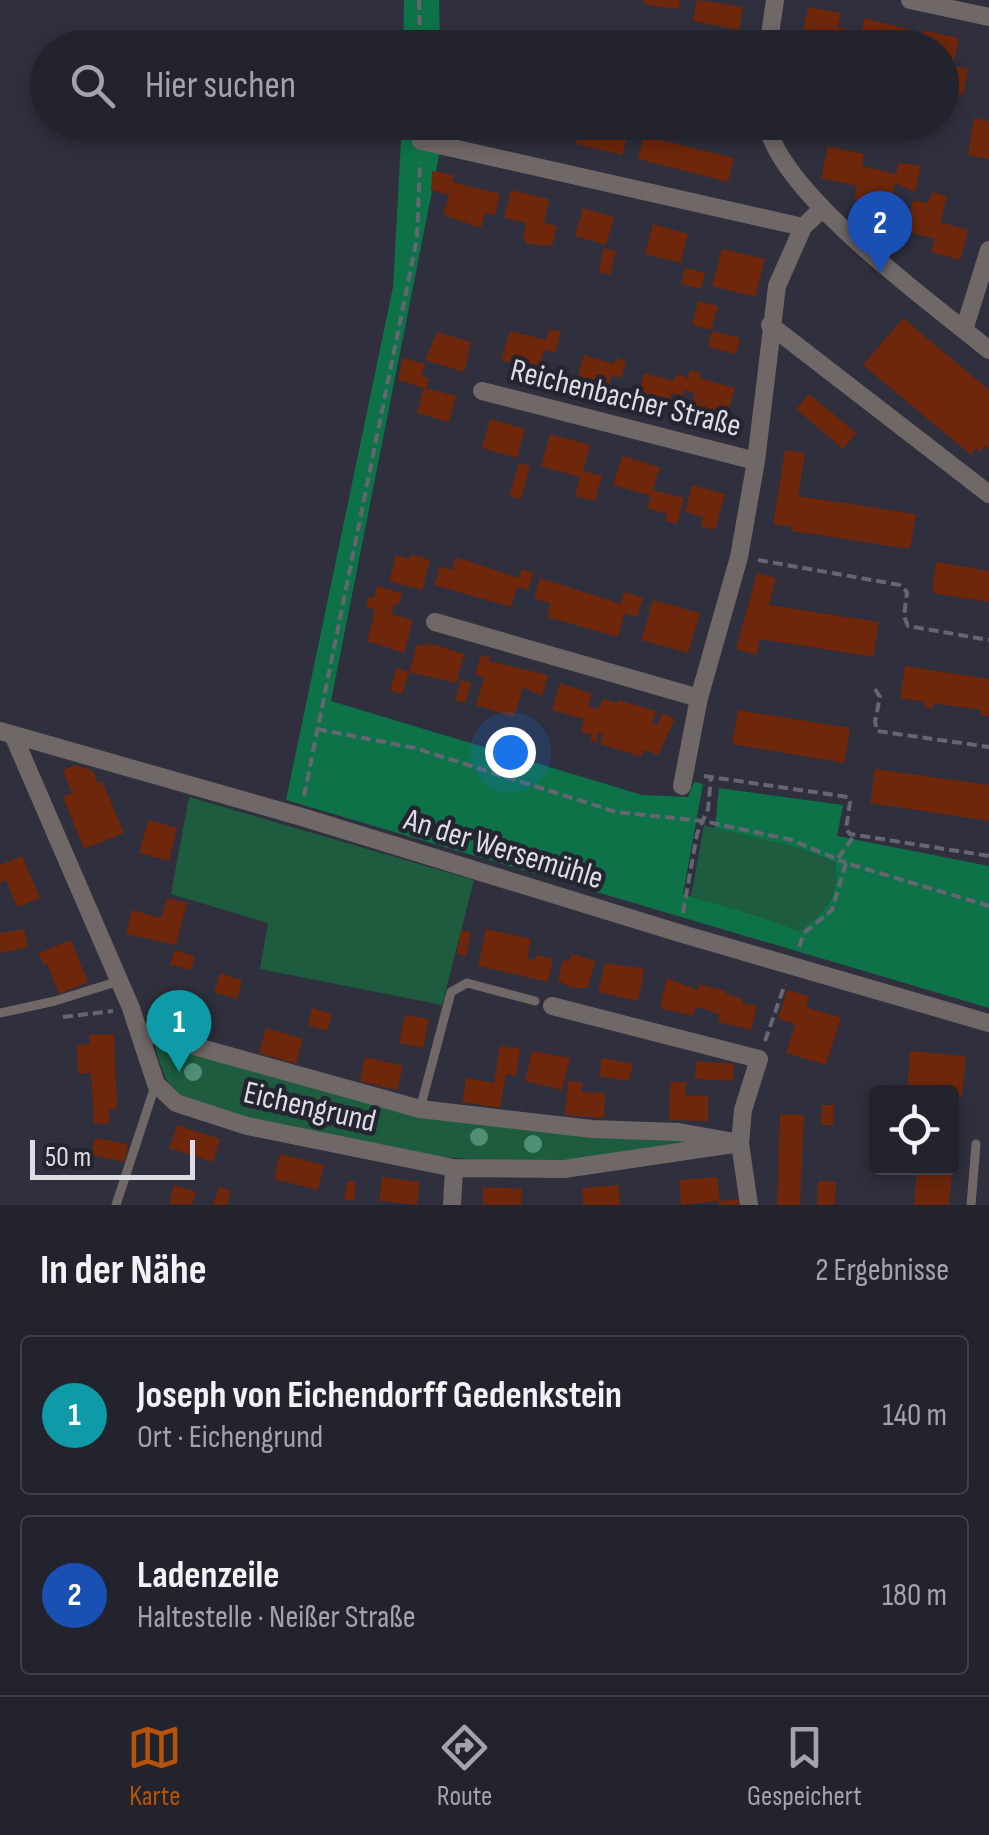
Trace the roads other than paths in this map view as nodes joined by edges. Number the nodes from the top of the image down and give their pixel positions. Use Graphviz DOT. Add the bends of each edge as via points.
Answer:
graph roads {
  1 [pos="775,0"];
  2 [pos="910,0"];
  3 [pos="989,18"];
  4 [pos="771,30"];
  5 [pos="771,140"];
  6 [pos="421,141"];
  7 [pos="822,209"];
  8 [pos="803,227"];
  9 [pos="989,250"];
  10 [pos="770,325"];
  11 [pos="964,330"];
  12 [pos="989,350"];
  13 [pos="482,391"];
  14 [pos="756,461"];
  15 [pos="989,494"];
  16 [pos="435,622"];
  17 [pos="698,698"];
  18 [pos="6,733"];
  19 [pos="683,780"];
  20 [pos="120,980"];
  21 [pos="543,1003"];
  22 [pos="0,1013"];
  23 [pos="989,1024"];
  24 [pos="140,1032"];
  25 [pos="156,1084"];
  26 [pos="420,1108"];
  27 [pos="740,1143"];
  28 [pos="976,1144"];
  29 [pos="454,1168"];
  30 [pos="116,1205"];
  31 [pos="452,1205"];
  32 [pos="749,1205"];
  33 [pos="971,1205"];
  1 -- 4 [label="street"];
  2 -- 3 [label="street"];
  5 -- 7 [label="street" via="790,175"];
  6 -- 8 [label="street"];
  7 -- 8 [label="street, Reichenbacher Straße"];
  7 -- 11 [label="street"];
  8 -- 10 [label="street, Reichenbacher Straße" via="777,286"];
  9 -- 11 [label="street"];
  10 -- 14 [label="street, Reichenbacher Straße"];
  10 -- 15 [label="street"];
  11 -- 12 [label="street"];
  13 -- 14 [label="street, Reichenbacher Straße"];
  14 -- 17 [label="street, Reichenbacher Straße" via="739,557"];
  16 -- 17 [label="street"];
  17 -- 19 [label="street, Reichenbacher Straße"];
  18 -- 20 [label="street"];
  18 -- 23 [label="street, An der Wersemühle"];
  20 -- 22 [label="lane"];
  20 -- 24 [label="street"];
  21 -- 26 [label="lane, Eichengrund" via="467,984 451,992"];
  21 -- 27 [label="street, Eichengrund" via="759,1059 742,1110"];
  24 -- 25 [label="street"];
  24 -- 26 [label="street, Eichengrund"];
  25 -- 29 [label="street, Eichengrund" via="176,1103 247,1126"];
  25 -- 30 [label="lane"];
  26 -- 27 [label="street, Eichengrund"];
  27 -- 29 [label="street, Eichengrund" via="564,1169"];
  27 -- 32 [label="street"];
  28 -- 33 [label="lane"];
  29 -- 31 [label="street"];
}
